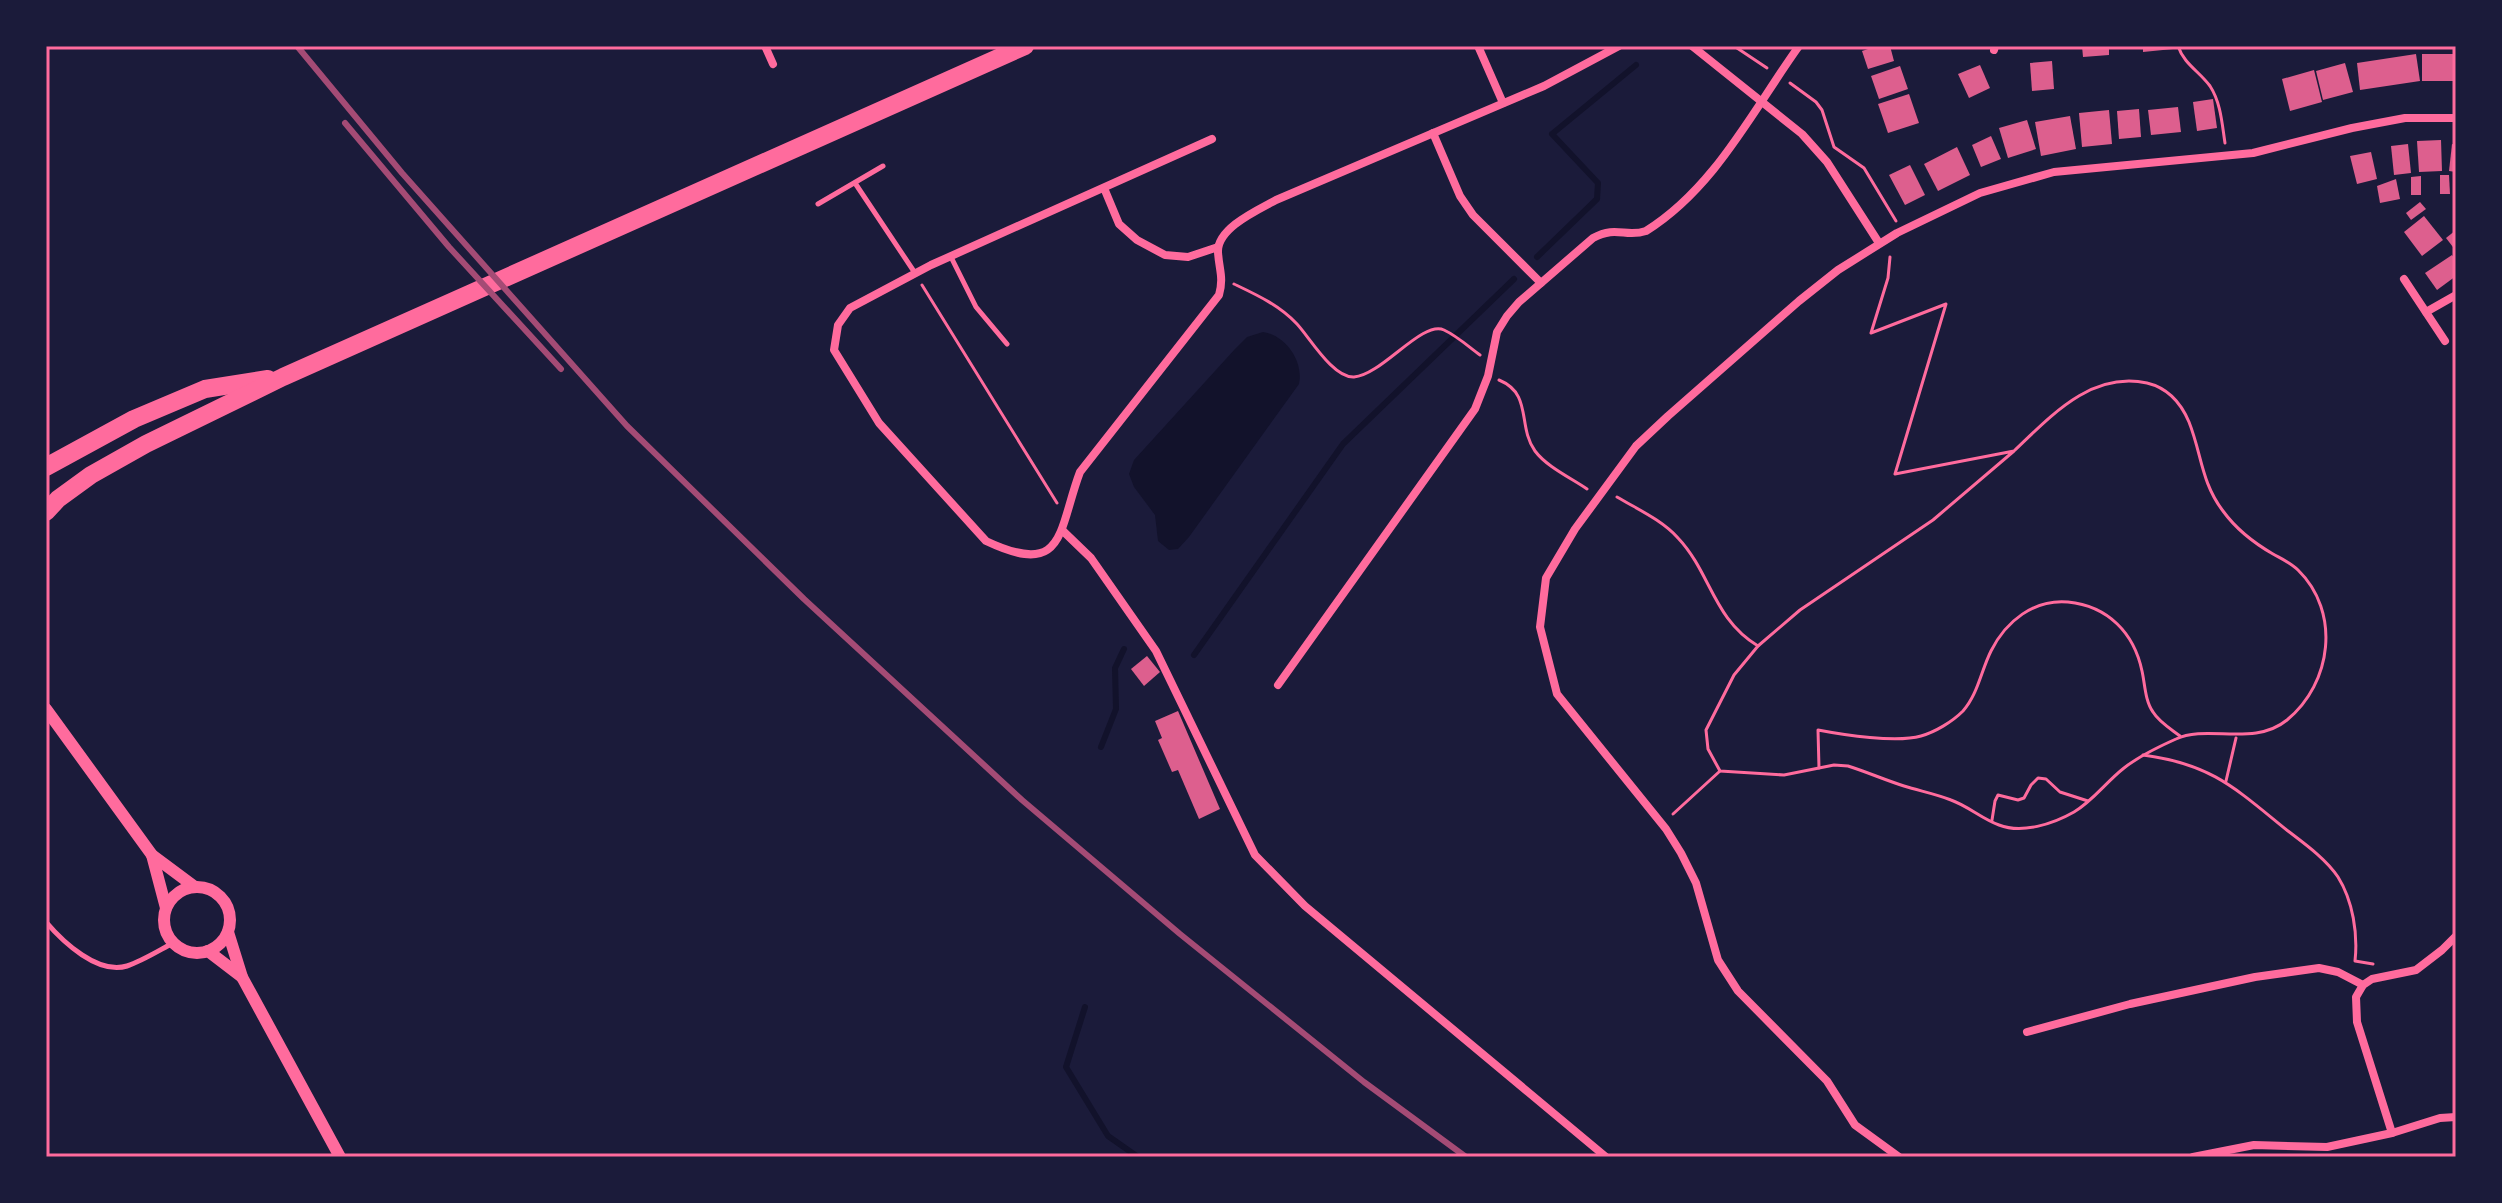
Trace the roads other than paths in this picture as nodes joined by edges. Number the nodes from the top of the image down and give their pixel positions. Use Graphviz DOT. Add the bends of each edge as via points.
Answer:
graph roads {
  1 [pos="765,46"];
  2 [pos="1025,46"];
  3 [pos="1478,46"];
  4 [pos="1619,46"];
  5 [pos="1692,46"];
  6 [pos="1799,46"];
  7 [pos="773,64"];
  8 [pos="1761,101"];
  9 [pos="1503,103"];
  10 [pos="2456,118"];
  11 [pos="1433,133"];
  12 [pos="1212,139"];
  13 [pos="883,166"];
  14 [pos="855,183"];
  15 [pos="1104,188"];
  16 [pos="818,204"];
  17 [pos="1879,243"];
  18 [pos="1218,247"];
  19 [pos="951,256"];
  20 [pos="915,273"];
  21 [pos="2404,279"];
  22 [pos="1541,283"];
  23 [pos="2456,295"];
  24 [pos="2426,312"];
  25 [pos="2445,341"];
  26 [pos="1007,344"];
  27 [pos="283,377"];
  28 [pos="46,467"];
  29 [pos="46,512"];
  30 [pos="1063,531"];
  31 [pos="1278,685"];
  32 [pos="46,709"];
  33 [pos="152,855"];
  34 [pos="195,887"];
  35 [pos="166,908"];
  36 [pos="46,922"];
  37 [pos="228,932"];
  38 [pos="2456,936"];
  39 [pos="173,943"];
  40 [pos="208,951"];
  41 [pos="242,977"];
  42 [pos="2363,985"];
  43 [pos="2027,1032"];
  44 [pos="2456,1117"];
  45 [pos="2392,1133"];
  46 [pos="2328,1152"];
  47 [pos="340,1157"];
  48 [pos="1606,1157"];
  49 [pos="1899,1157"];
  50 [pos="2193,1157"];
  1 -- 7 [label="street"];
  2 -- 27 [label="highway"];
  3 -- 9 [label="street"];
  4 -- 9 [label="street"];
  5 -- 8 [label="street"];
  6 -- 8 [label="street"];
  8 -- 17 [label="street" via="1827,162"];
  8 -- 22 [label="street" via="1698,187 1654,227 1637,234 1606,230"];
  9 -- 11 [label="street"];
  10 -- 17 [label="street" via="2405,118 2253,153 2054,172 1980,193"];
  11 -- 18 [label="street" via="1276,200 1246,216"];
  11 -- 22 [label="street" via="1473,215"];
  12 -- 15 [label="street"];
  13 -- 14 [label="lane"];
  14 -- 16 [label="lane"];
  14 -- 20 [label="lane"];
  15 -- 18 [label="street" via="1119,224 1165,255 1188,257"];
  15 -- 19 [label="street"];
  17 -- 49 [label="street" via="1799,301 1636,446 1546,578 1540,627 1557,694 1681,853 1696,883 1718,960 1738,991 1827,1081 1855,1125"];
  18 -- 30 [label="street" via="1224,279 1219,295 1080,472"];
  19 -- 20 [label="street"];
  19 -- 26 [label="lane" via="976,307"];
  20 -- 30 [label="street" via="850,308 838,325 834,350 850,379 879,423 986,541 1034,554 1055,545"];
  21 -- 24 [label="street"];
  22 -- 31 [label="street" via="1497,332 1475,409"];
  23 -- 24 [label="street"];
  24 -- 25 [label="street"];
  27 -- 28 [label="highway" via="205,389"];
  27 -- 29 [label="highway" via="91,475"];
  30 -- 48 [label="street" via="1091,558 1156,651 1255,855 1305,906"];
  32 -- 33 [label="street"];
  33 -- 34 [label="street"];
  33 -- 35 [label="street"];
  34 -- 35 [label="street" via="177,893"];
  34 -- 37 [label="street" via="220,897 229,913"];
  35 -- 39 [label="street" via="164,927"];
  36 -- 39 [label="lane" via="85,957 105,965 124,967"];
  37 -- 40 [label="street"];
  37 -- 41 [label="street"];
  38 -- 42 [label="street" via="2416,970"];
  39 -- 40 [label="street" via="189,953"];
  40 -- 41 [label="street"];
  41 -- 47 [label="street"];
  42 -- 43 [label="street" via="2319,968 2130,1004"];
  42 -- 45 [label="street" via="2356,997 2357,1022"];
  44 -- 45 [label="street"];
  45 -- 46 [label="street"];
  46 -- 50 [label="street" via="2254,1145"];
}
